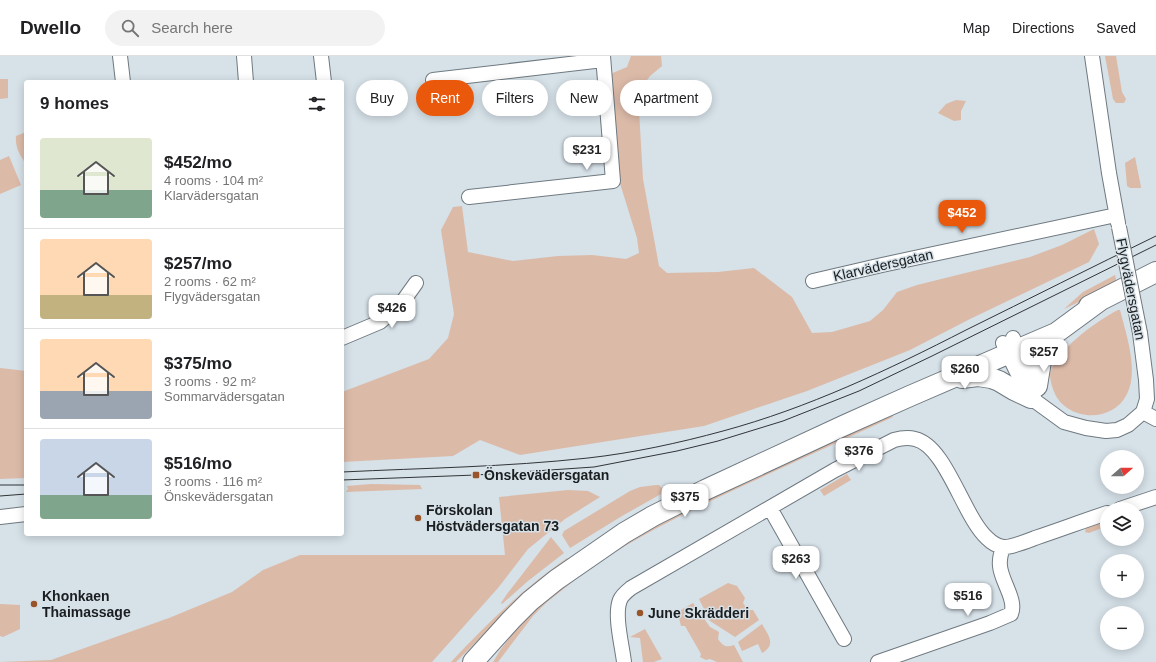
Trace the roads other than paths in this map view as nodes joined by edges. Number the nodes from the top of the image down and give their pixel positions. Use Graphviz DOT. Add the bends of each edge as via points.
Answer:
graph roads {
  1 [pos="120,56"];
  2 [pos="244,56"];
  3 [pos="321,56"];
  4 [pos="1092,56"];
  5 [pos="603,58"];
  6 [pos="123,80"];
  7 [pos="246,80"];
  8 [pos="324,80"];
  9 [pos="433,80"];
  10 [pos="469,197"];
  11 [pos="1118,221"];
  12 [pos="1156,272"];
  13 [pos="813,281"];
  14 [pos="416,283"];
  15 [pos="1101,300"];
  16 [pos="1056,333"];
  17 [pos="344,337"];
  18 [pos="1010,346"];
  19 [pos="948,380"];
  20 [pos="910,396"];
  21 [pos="1037,397"];
  22 [pos="1143,412"];
  23 [pos="1156,419"];
  24 [pos="1156,497"];
  25 [pos="1141,502"];
  26 [pos="770,508"];
  27 [pos="24,514"];
  28 [pos="1100,515"];
  29 [pos="0,517"];
  30 [pos="1003,547"];
  31 [pos="844,639"];
  32 [pos="473,662"];
  33 [pos="624,662"];
  34 [pos="878,662"];
  1 -- 6 [label="street"];
  2 -- 7 [label="street"];
  3 -- 8 [label="street"];
  4 -- 11 [label="street, Flygvädersgatan"];
  5 -- 9 [label="street"];
  5 -- 10 [label="street" via="613,181"];
  11 -- 13 [label="street, Klarvädersgatan" via="882,265"];
  11 -- 22 [label="street, Flygvädersgatan, bridge" via="1140,334 1147,399"];
  12 -- 15 [label="street"];
  14 -- 17 [label="street" via="401,304 380,322"];
  15 -- 16 [label="street"];
  15 -- 18 [label="street"];
  16 -- 18 [label="street"];
  16 -- 21 [label="street" via="1041,361"];
  18 -- 19 [label="street"];
  18 -- 20 [label="street" via="946,369"];
  18 -- 21 [label="street" via="1023,385"];
  19 -- 20 [label="street"];
  19 -- 21 [label="street" via="978,376 991,378 1014,390"];
  20 -- 32 [label="street" via="705,490 624,533 530,601"];
  21 -- 22 [label="street" via="1064,422 1106,431 1128,425"];
  22 -- 23 [label="street"];
  24 -- 25 [label="street"];
  26 -- 30 [label="street" via="835,470 894,440 916,439 925,443 942,462 980,531 992,542"];
  26 -- 31 [label="street"];
  26 -- 33 [label="street" via="630,588 624,594 618,612"];
  27 -- 29 [label="street"];
  28 -- 30 [label="street"];
  30 -- 34 [label="street" via="999,565 1013,605 1011,614"];
}
